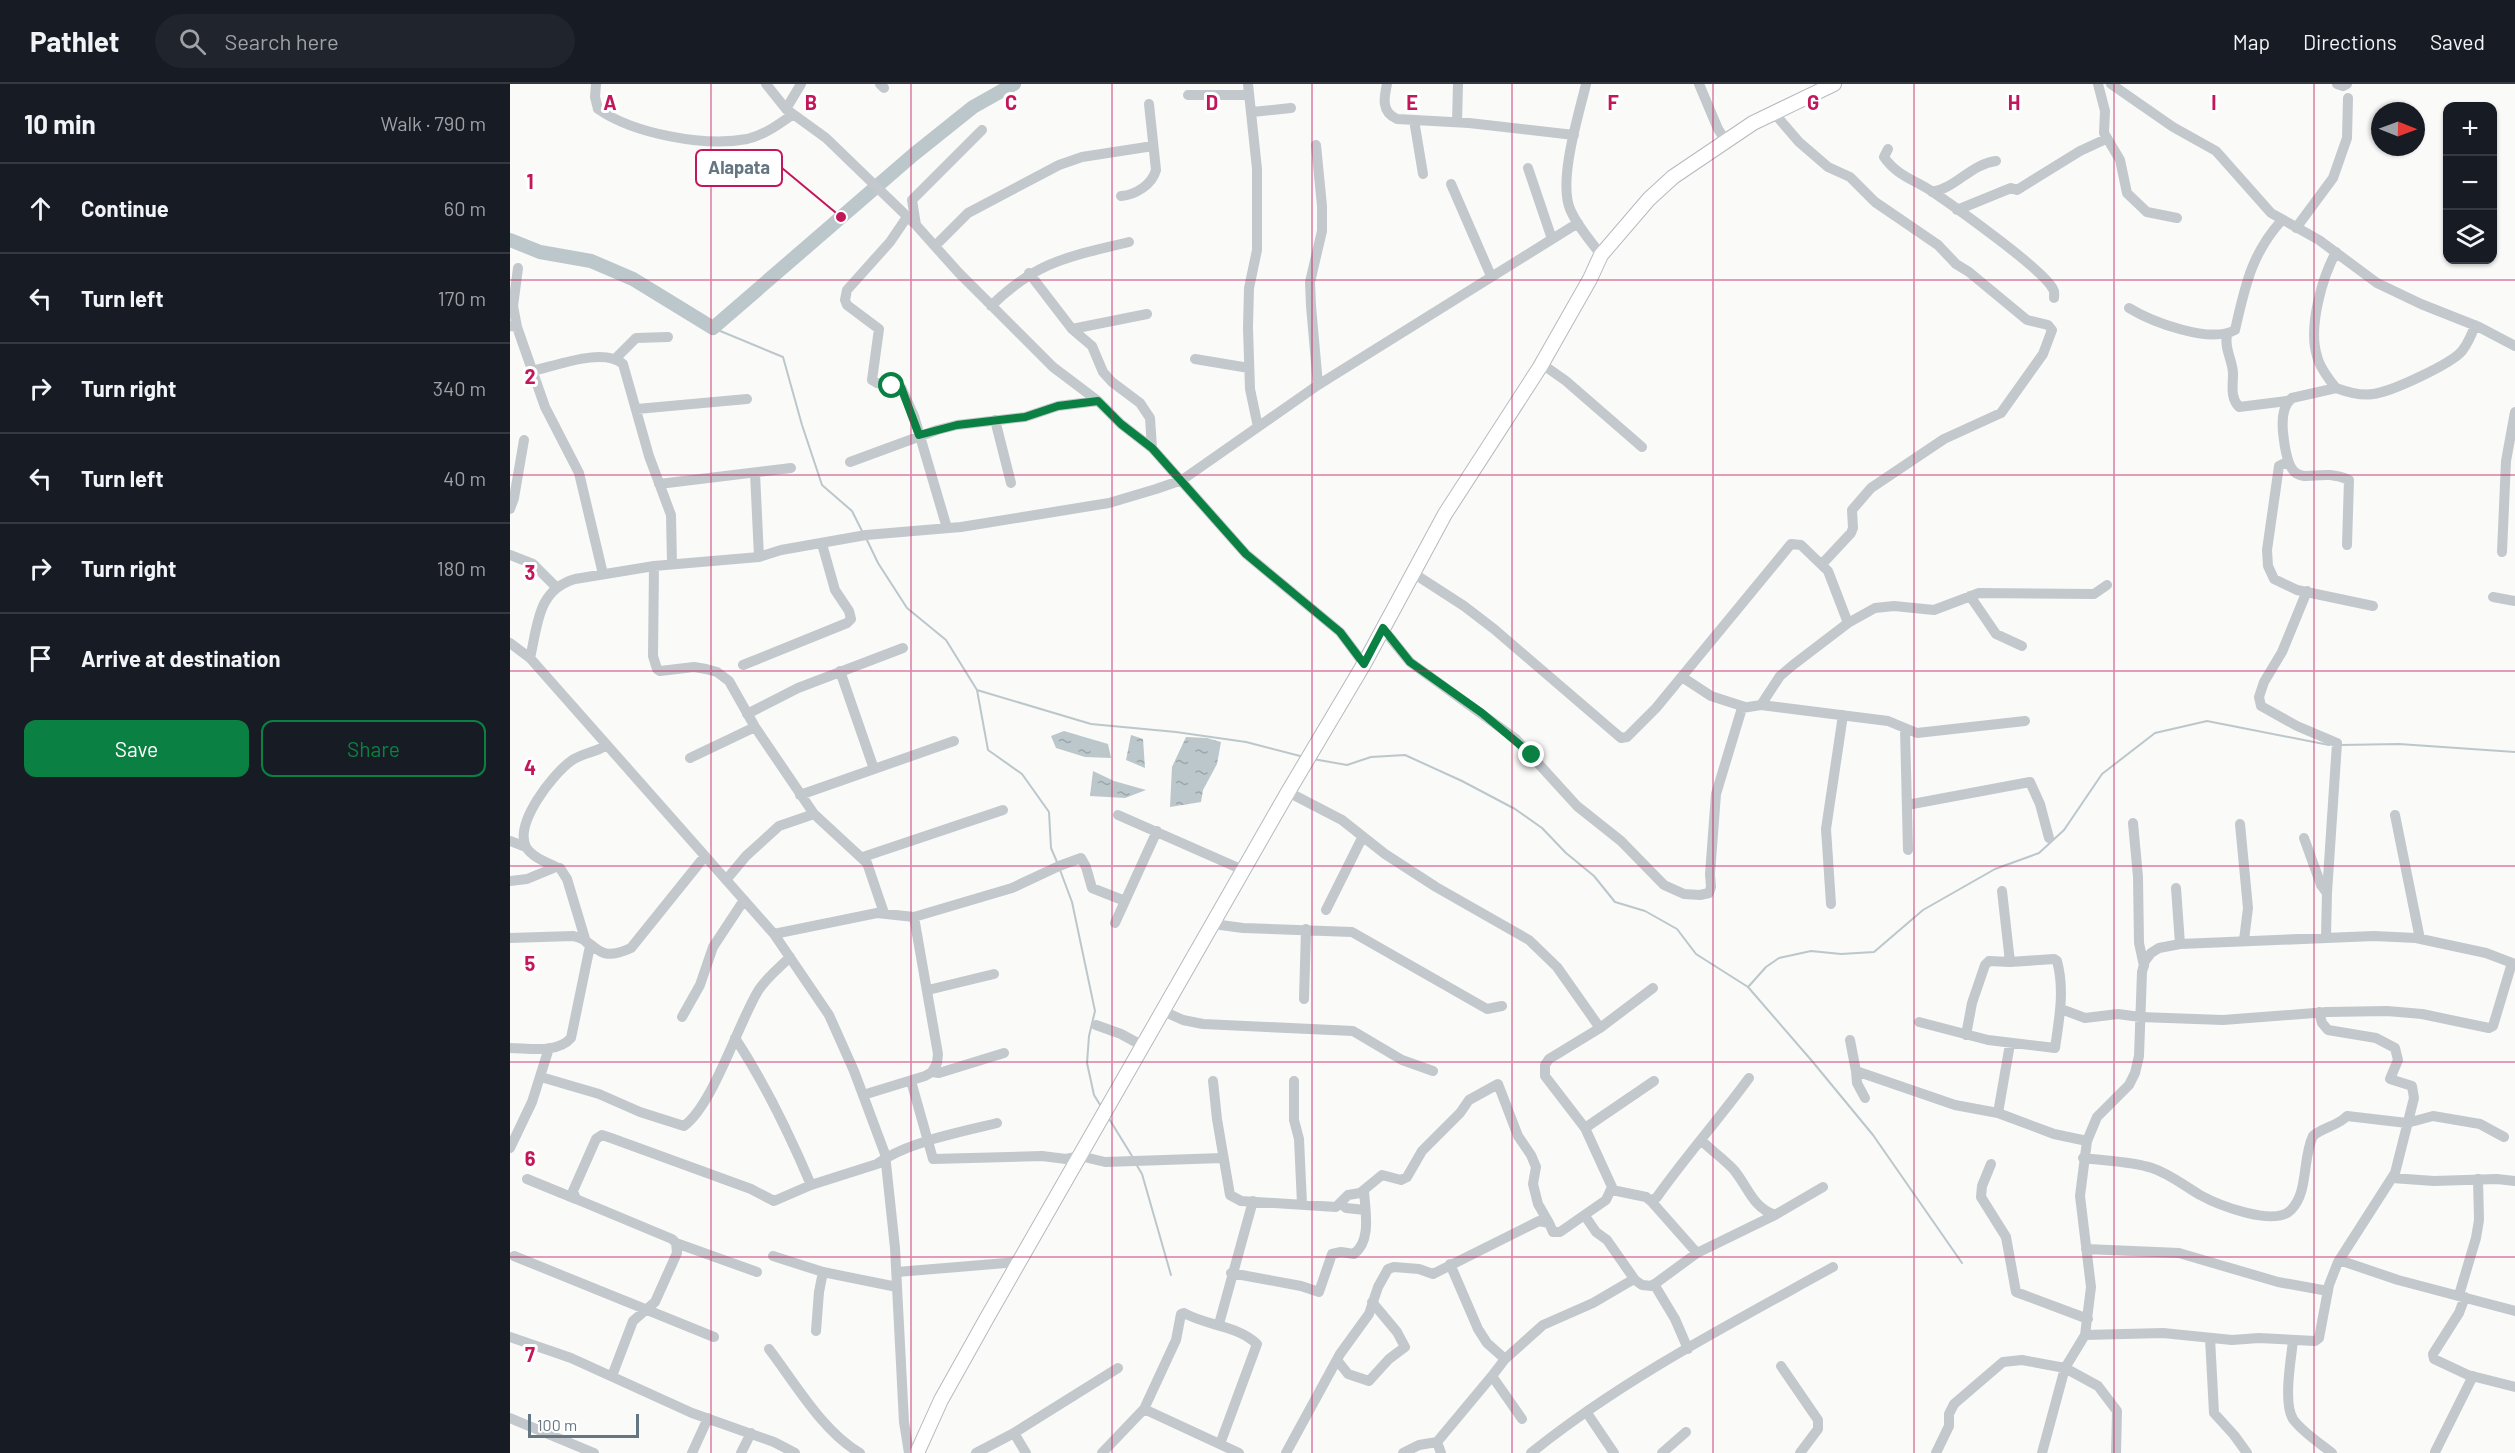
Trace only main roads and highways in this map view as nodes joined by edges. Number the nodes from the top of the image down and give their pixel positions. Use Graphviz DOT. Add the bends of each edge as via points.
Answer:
graph roads {
  1 [pos="1834,84"];
  2 [pos="917,1453"];
  1 -- 2 [label="main road" via="1774,113 1673,177 1601,255 1542,364 1459,491 1364,664 941,1400"];
}
